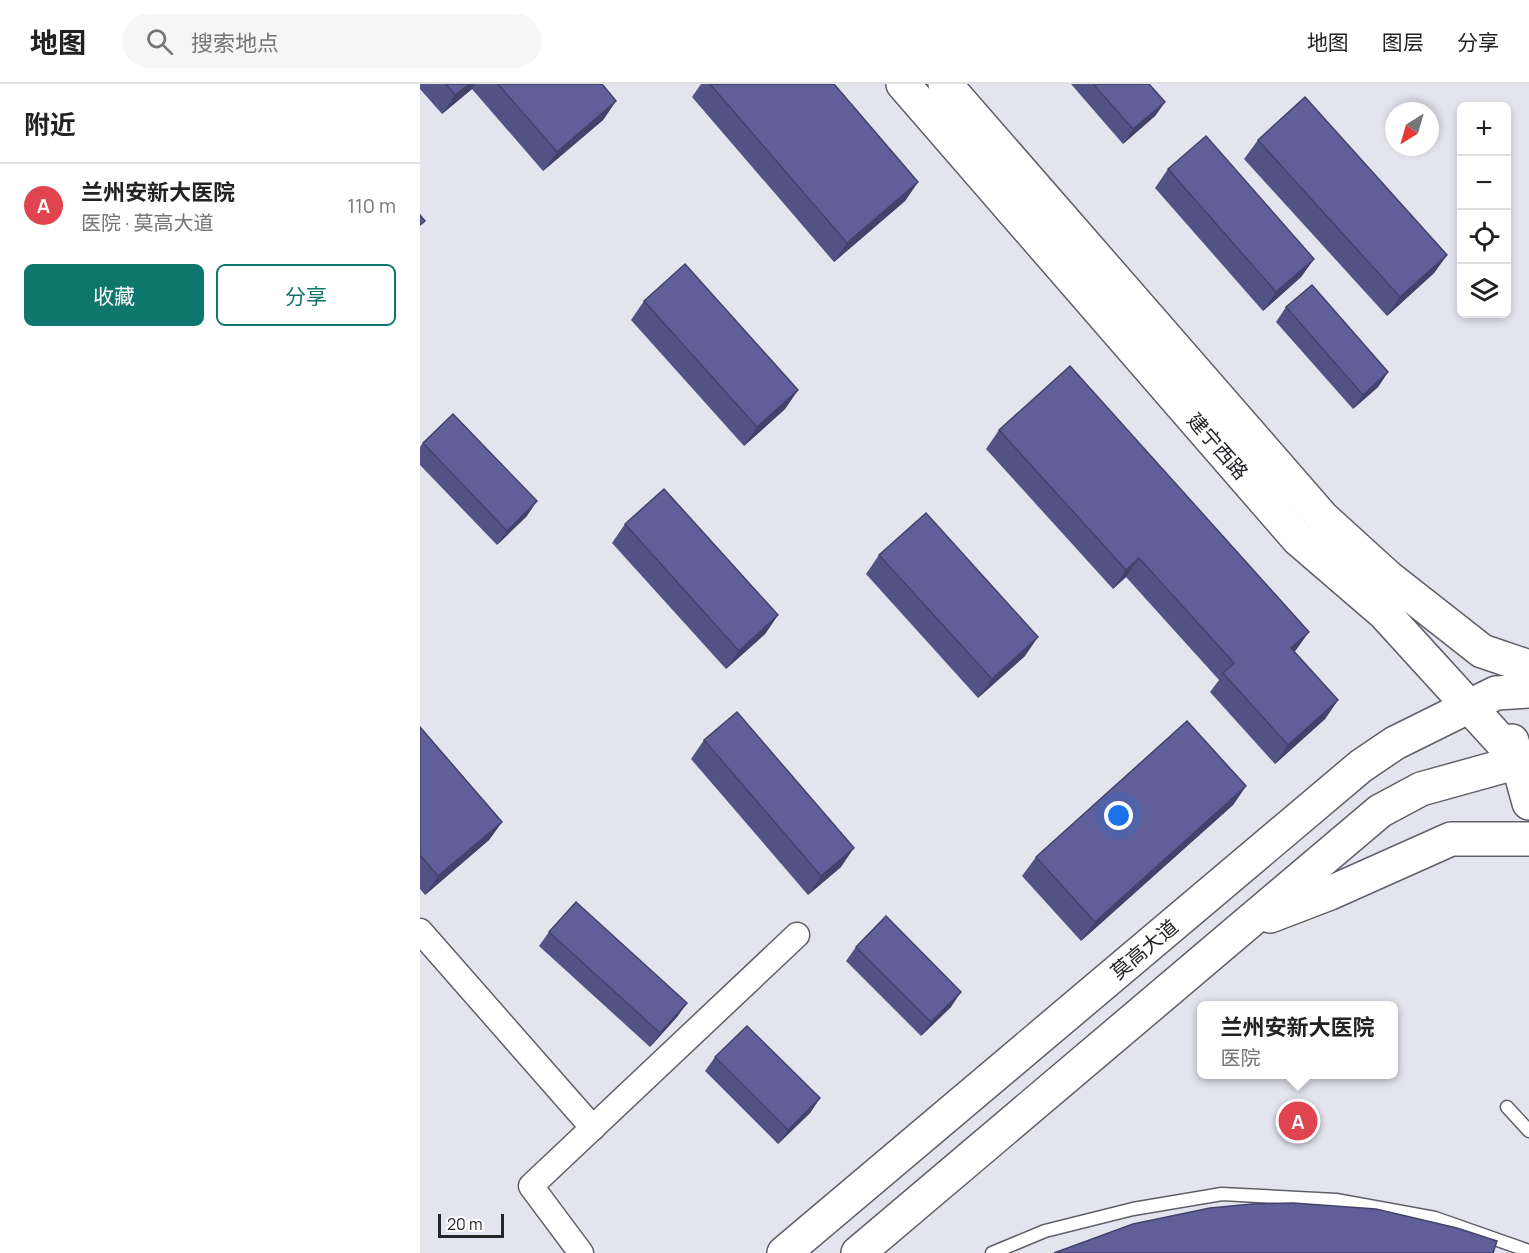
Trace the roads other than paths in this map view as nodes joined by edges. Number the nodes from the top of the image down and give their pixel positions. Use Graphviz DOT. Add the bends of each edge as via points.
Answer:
graph roads {
  1 [pos="903,84"];
  2 [pos="945,84"];
  3 [pos="1482,651"];
  4 [pos="1529,667"];
  5 [pos="1529,691"];
  6 [pos="1483,700"];
  7 [pos="1524,760"];
  8 [pos="1529,803"];
  9 [pos="1529,838"];
  10 [pos="1245,925"];
  11 [pos="420,931"];
  12 [pos="797,935"];
  13 [pos="1507,1107"];
  14 [pos="593,1128"];
  15 [pos="1529,1131"];
  16 [pos="1528,1251"];
  17 [pos="581,1253"];
  18 [pos="784,1253"];
  19 [pos="858,1253"];
  20 [pos="992,1253"];
  1 -- 6 [label="main road, 建宁西路" via="1298,539"];
  2 -- 3 [label="main road, 建宁西路" via="1323,518 1389,578"];
  3 -- 4 [label="main road, 建宁西路"];
  3 -- 6 [label="main road"];
  5 -- 6 [label="main road, 莫高大道"];
  6 -- 7 [label="main road"];
  6 -- 18 [label="main road, 莫高大道" via="1395,743 1360,766"];
  7 -- 8 [label="main road"];
  7 -- 10 [label="main road" via="1421,789 1380,811"];
  9 -- 10 [label="main road" via="1451,839"];
  10 -- 19 [label="main road"];
  11 -- 14 [label="street"];
  12 -- 14 [label="street"];
  13 -- 15 [label="lane"];
  14 -- 17 [label="street" via="531,1185"];
  16 -- 20 [label="lane" via="1435,1218 1336,1200 1222,1194 1133,1209 1045,1231"];
}
